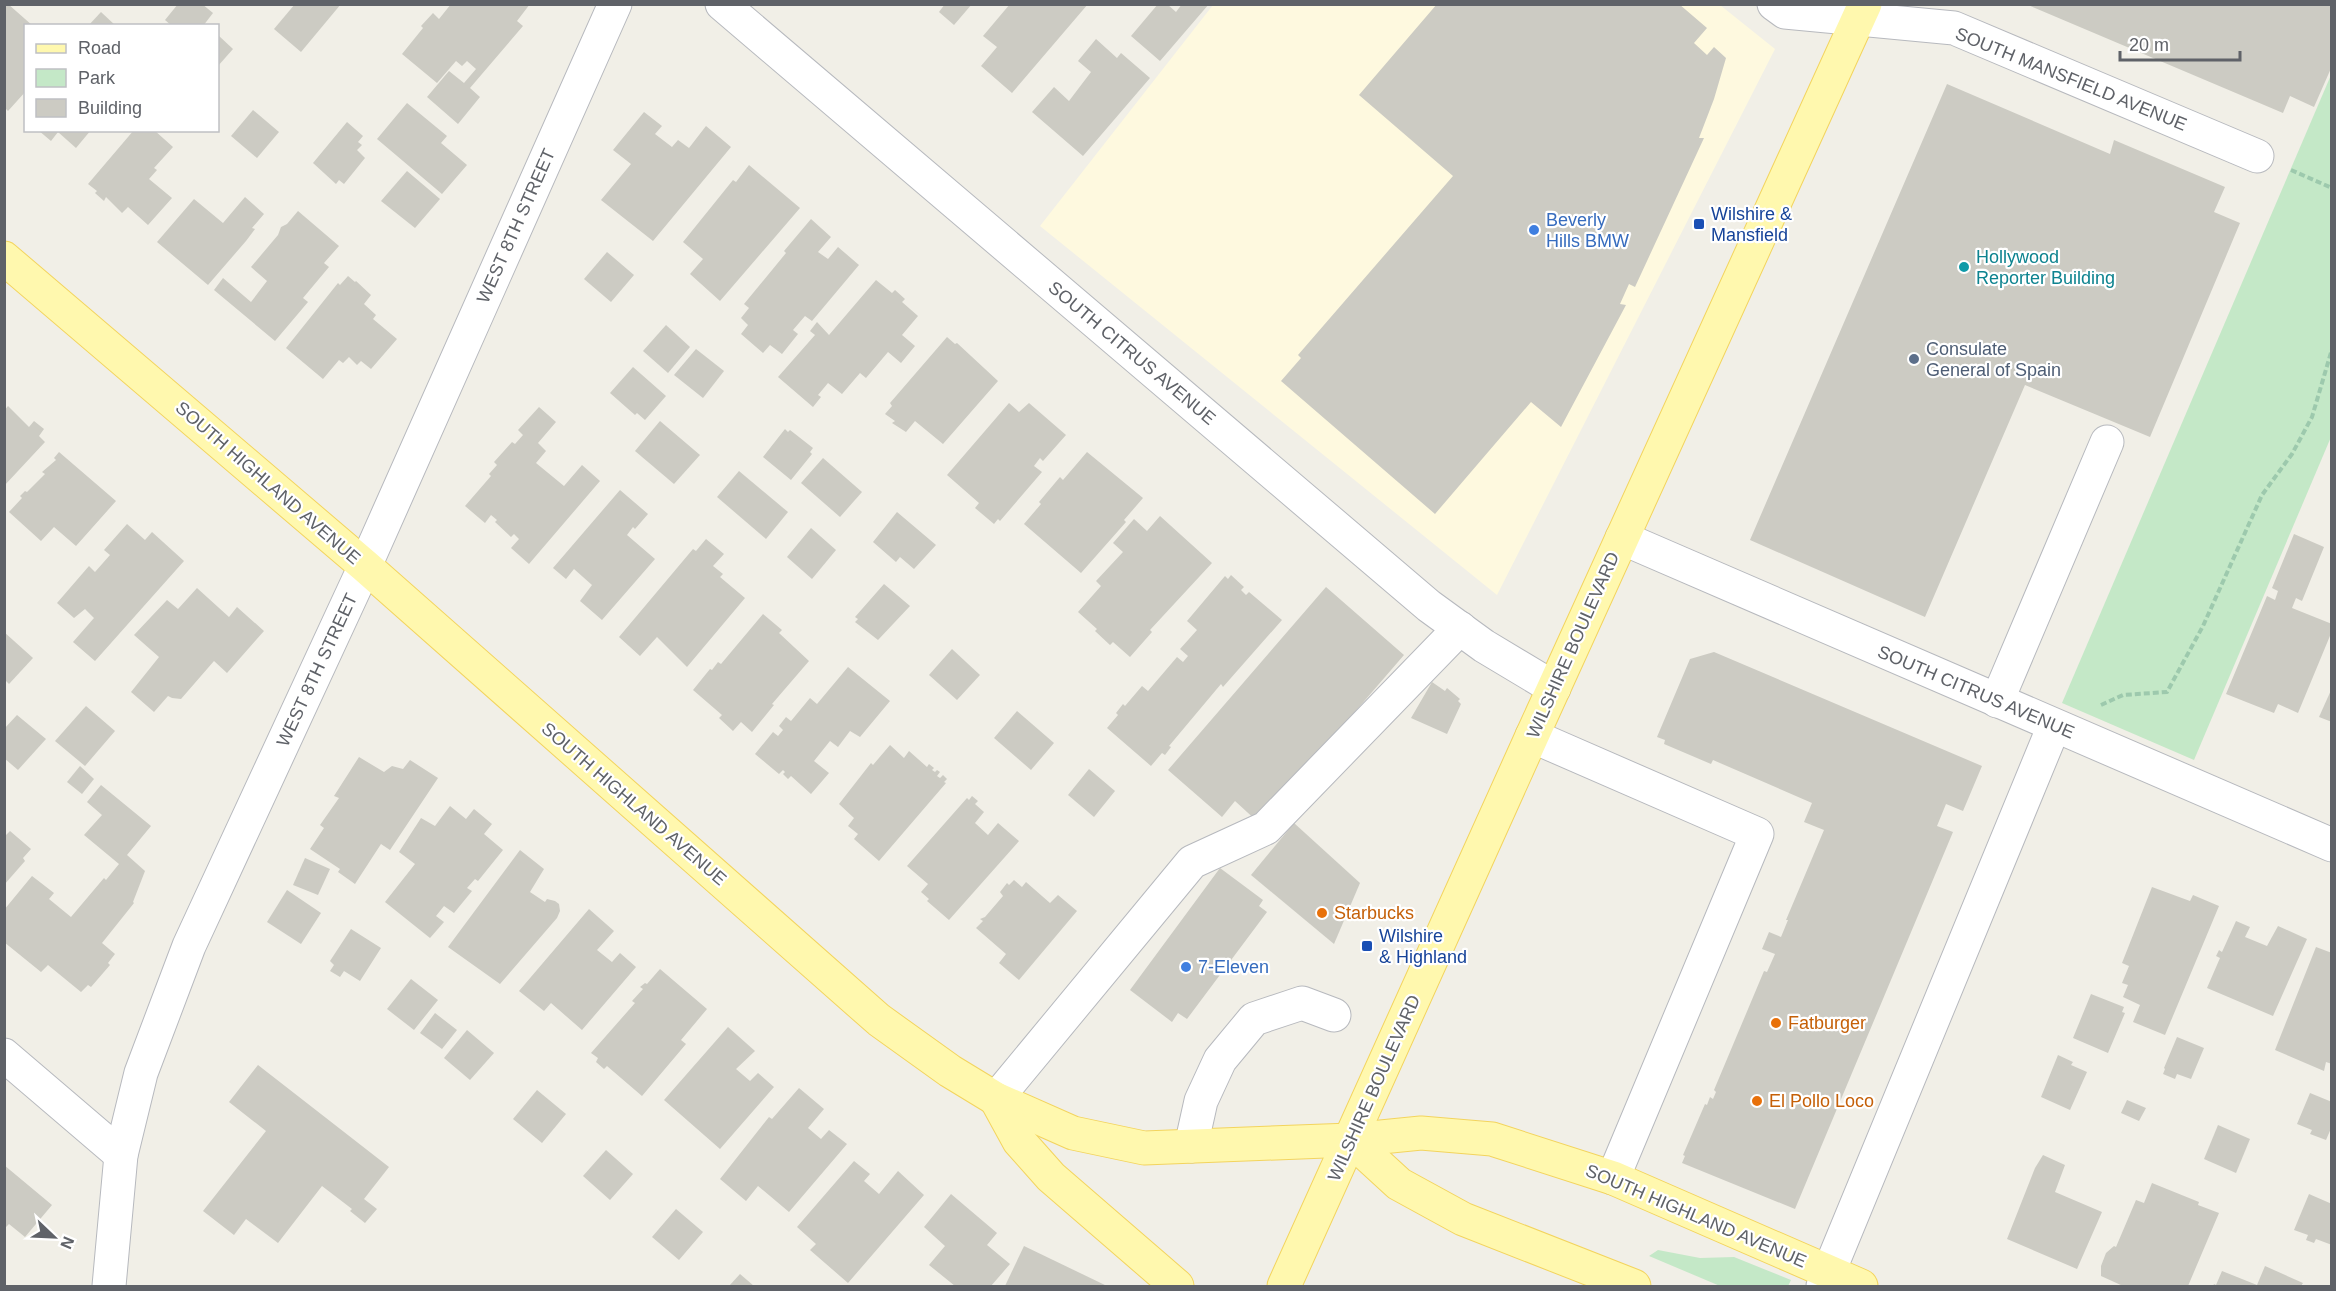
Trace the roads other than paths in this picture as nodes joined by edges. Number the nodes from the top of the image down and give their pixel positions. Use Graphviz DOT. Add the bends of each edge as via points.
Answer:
graph roads {
  1 [pos="615,4"];
  2 [pos="722,4"];
  3 [pos="1774,4"];
  4 [pos="1861,13"];
  5 [pos="2257,156"];
  6 [pos="4,258"];
  7 [pos="2107,442"];
  8 [pos="1622,538"];
  9 [pos="365,566"];
  10 [pos="1460,628"];
  11 [pos="1554,688"];
  12 [pos="1997,701"];
  13 [pos="2054,726"];
  14 [pos="1532,736"];
  15 [pos="2331,845"];
  16 [pos="1334,1016"];
  17 [pos="4,1055"];
  18 [pos="996,1099"];
  19 [pos="1352,1140"];
  20 [pos="1191,1146"];
  21 [pos="121,1155"];
  22 [pos="1613,1178"];
  23 [pos="1826,1280"];
  24 [pos="1163,1282"];
  25 [pos="109,1287"];
  26 [pos="1284,1287"];
  27 [pos="1634,1287"];
  28 [pos="1862,1287"];
  1 -- 9 [label="street, WEST 8TH STREET"];
  2 -- 10 [label="street, SOUTH CITRUS AVENUE" via="1429,606"];
  3 -- 4 [label="street, SOUTH MANSFIELD AVENUE" via="1785,12"];
  4 -- 5 [label="street, SOUTH MANSFIELD AVENUE" via="1954,28"];
  4 -- 8 [label="main road, WILSHIRE BOULEVARD"];
  6 -- 9 [label="main road, SOUTH HIGHLAND AVENUE"];
  7 -- 12 [label="street"];
  8 -- 11 [label="main road, WILSHIRE BOULEVARD"];
  8 -- 12 [label="street, SOUTH CITRUS AVENUE"];
  9 -- 18 [label="main road, SOUTH HIGHLAND AVENUE" via="879,1020"];
  9 -- 21 [label="street, WEST 8TH STREET" via="189,946 141,1073"];
  10 -- 11 [label="street, SOUTH CITRUS AVENUE"];
  10 -- 18 [label="street" via="1266,828 1192,862"];
  11 -- 14 [label="main road, WILSHIRE BOULEVARD"];
  12 -- 13 [label="street, SOUTH CITRUS AVENUE"];
  13 -- 15 [label="street, SOUTH CITRUS AVENUE"];
  13 -- 23 [label="street"];
  14 -- 19 [label="main road, WILSHIRE BOULEVARD"];
  14 -- 22 [label="street" via="1757,834"];
  16 -- 20 [label="street" via="1302,1003 1254,1018 1220,1060 1201,1101"];
  17 -- 21 [label="street"];
  18 -- 20 [label="main road, SOUTH HIGHLAND AVENUE" via="1073,1133 1144,1148"];
  18 -- 24 [label="main road" via="1019,1141 1051,1177"];
  19 -- 20 [label="main road, SOUTH HIGHLAND AVENUE"];
  19 -- 22 [label="main road, SOUTH HIGHLAND AVENUE" via="1421,1133 1492,1139"];
  19 -- 26 [label="main road, WILSHIRE BOULEVARD"];
  19 -- 27 [label="main road" via="1400,1184 1463,1219"];
  21 -- 25 [label="street, WEST 8TH STREET"];
  22 -- 23 [label="main road, SOUTH HIGHLAND AVENUE"];
  23 -- 28 [label="main road, SOUTH HIGHLAND AVENUE"];
}
